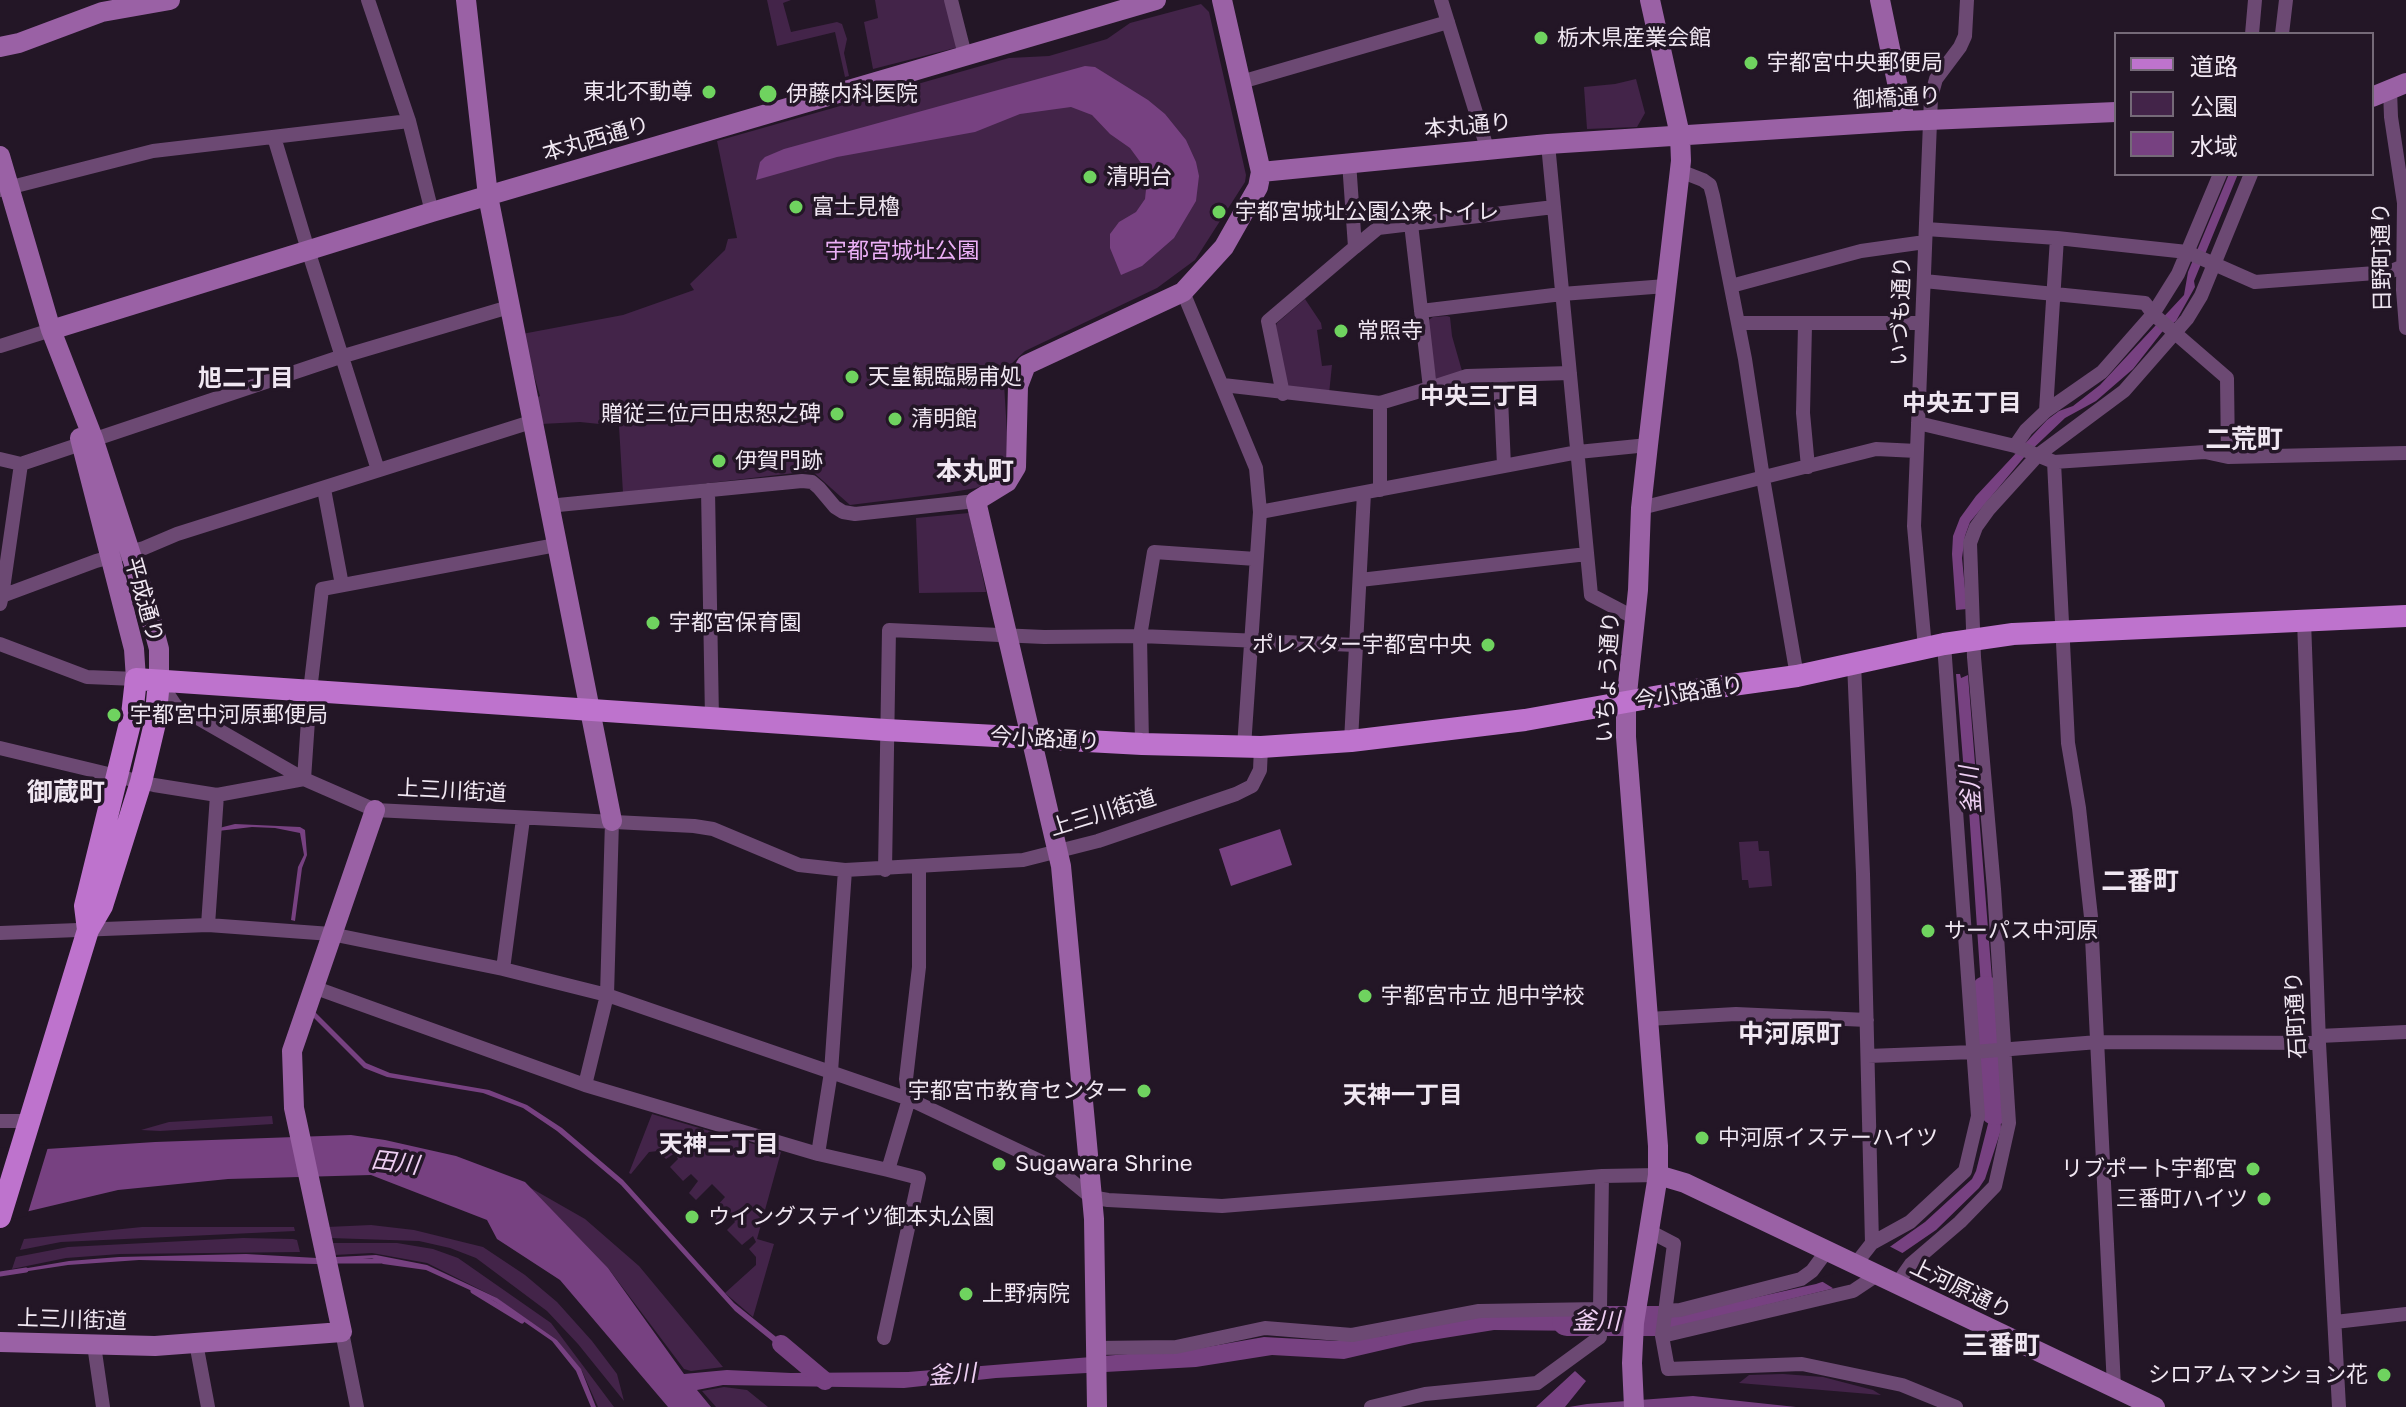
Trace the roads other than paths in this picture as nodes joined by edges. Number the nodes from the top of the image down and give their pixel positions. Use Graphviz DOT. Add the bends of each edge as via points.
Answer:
graph roads {
  1 [pos="170,0"];
  2 [pos="368,0"];
  3 [pos="466,0"];
  4 [pos="951,0"];
  5 [pos="1156,0"];
  6 [pos="1222,0"];
  7 [pos="1441,0"];
  8 [pos="1650,0"];
  9 [pos="1880,0"];
  10 [pos="1967,0"];
  11 [pos="2255,0"];
  12 [pos="2286,0"];
  13 [pos="1448,22"];
  14 [pos="2252,32"];
  15 [pos="2282,32"];
  16 [pos="0,47"];
  17 [pos="965,55"];
  18 [pos="1241,82"];
  19 [pos="2389,90"];
  20 [pos="2114,112"];
  21 [pos="1931,120"];
  22 [pos="409,121"];
  23 [pos="1905,121"];
  24 [pos="1680,135"];
  25 [pos="274,137"];
  26 [pos="1548,144"];
  27 [pos="1487,148"];
  28 [pos="0,156"];
  29 [pos="1349,162"];
  30 [pos="1680,171"];
  31 [pos="1261,172"];
  32 [pos="2219,176"];
  33 [pos="2250,176"];
  34 [pos="5,188"];
  35 [pos="488,196"];
  36 [pos="1554,207"];
  37 [pos="432,212"];
  38 [pos="1411,224"];
  39 [pos="1926,235"];
  40 [pos="2057,238"];
  41 [pos="1355,247"];
  42 [pos="308,250"];
  43 [pos="2187,252"];
  44 [pos="2214,264"];
  45 [pos="2405,266"];
  46 [pos="1924,281"];
  47 [pos="1666,286"];
  48 [pos="1731,286"];
  49 [pos="1183,292"];
  50 [pos="2054,293"];
  51 [pos="1562,294"];
  52 [pos="509,307"];
  53 [pos="1421,311"];
  54 [pos="1738,323"];
  55 [pos="1922,323"];
  56 [pos="2164,324"];
  57 [pos="1805,325"];
  58 [pos="2406,328"];
  59 [pos="51,330"];
  60 [pos="0,346"];
  61 [pos="343,357"];
  62 [pos="1570,373"];
  63 [pos="1500,375"];
  64 [pos="1223,385"];
  65 [pos="1430,388"];
  66 [pos="1283,394"];
  67 [pos="1380,403"];
  68 [pos="2046,411"];
  69 [pos="531,422"];
  70 [pos="1918,423"];
  71 [pos="87,440"];
  72 [pos="1648,445"];
  73 [pos="2015,446"];
  74 [pos="1917,451"];
  75 [pos="1578,452"];
  76 [pos="2406,453"];
  77 [pos="2038,455"];
  78 [pos="2228,457"];
  79 [pos="0,459"];
  80 [pos="2054,462"];
  81 [pos="21,464"];
  82 [pos="1504,466"];
  83 [pos="1808,467"];
  84 [pos="378,470"];
  85 [pos="1763,478"];
  86 [pos="324,489"];
  87 [pos="708,490"];
  88 [pos="1380,490"];
  89 [pos="1364,493"];
  90 [pos="976,501"];
  91 [pos="548,506"];
  92 [pos="1641,508"];
  93 [pos="1260,512"];
  94 [pos="556,545"];
  95 [pos="120,554"];
  96 [pos="1587,554"];
  97 [pos="1256,559"];
  98 [pos="1360,580"];
  99 [pos="342,585"];
  100 [pos="1,600"];
  101 [pos="2406,616"];
  102 [pos="1635,618"];
  103 [pos="2304,620"];
  104 [pos="2061,630"];
  105 [pos="1006,635"];
  106 [pos="1140,636"];
  107 [pos="1252,639"];
  108 [pos="1974,639"];
  109 [pos="0,644"];
  110 [pos="1356,645"];
  111 [pos="1939,645"];
  112 [pos="1854,663"];
  113 [pos="1797,676"];
  114 [pos="136,679"];
  115 [pos="159,681"];
  116 [pos="310,691"];
  117 [pos="1626,703"];
  118 [pos="591,711"];
  119 [pos="712,719"];
  120 [pos="886,730"];
  121 [pos="1031,738"];
  122 [pos="1351,741"];
  123 [pos="1142,744"];
  124 [pos="1252,747"];
  125 [pos="0,748"];
  126 [pos="118,776"];
  127 [pos="304,779"];
  128 [pos="141,782"];
  129 [pos="217,795"];
  130 [pos="375,810"];
  131 [pos="523,819"];
  132 [pos="612,821"];
  133 [pos="1058,853"];
  134 [pos="919,867"];
  135 [pos="845,870"];
  136 [pos="885,870"];
  137 [pos="208,925"];
  138 [pos="88,930"];
  139 [pos="0,933"];
  140 [pos="331,934"];
  141 [pos="503,969"];
  142 [pos="313,987"];
  143 [pos="607,995"];
  144 [pos="1648,1019"];
  145 [pos="1867,1020"];
  146 [pos="2406,1032"];
  147 [pos="2319,1040"];
  148 [pos="2098,1042"];
  149 [pos="1990,1051"];
  150 [pos="1868,1056"];
  151 [pos="831,1072"];
  152 [pos="585,1085"];
  153 [pos="909,1099"];
  154 [pos="0,1121"];
  155 [pos="29,1121"];
  156 [pos="818,1154"];
  157 [pos="888,1170"];
  158 [pos="1658,1175"];
  159 [pos="1602,1176"];
  160 [pos="1091,1197"];
  161 [pos="0,1217"];
  162 [pos="1649,1231"];
  163 [pos="1872,1243"];
  164 [pos="1826,1252"];
  165 [pos="1854,1266"];
  166 [pos="1877,1275"];
  167 [pos="1897,1284"];
  168 [pos="1600,1309"];
  169 [pos="1665,1311"];
  170 [pos="2406,1314"];
  171 [pos="2335,1322"];
  172 [pos="342,1332"];
  173 [pos="1662,1336"];
  174 [pos="884,1338"];
  175 [pos="0,1342"];
  176 [pos="196,1343"];
  177 [pos="94,1345"];
  178 [pos="1096,1359"];
  179 [pos="2114,1387"];
  180 [pos="103,1407"];
  181 [pos="208,1407"];
  182 [pos="357,1407"];
  183 [pos="1097,1407"];
  184 [pos="1371,1407"];
  185 [pos="1634,1407"];
  186 [pos="1956,1407"];
  187 [pos="2155,1407"];
  188 [pos="2339,1407"];
  1 -- 16 [label="street" via="102,12"];
  2 -- 22 [label="street"];
  3 -- 35 [label="street"];
  4 -- 17 [label="street"];
  5 -- 17 [label="street, 本丸西通り"];
  6 -- 18 [label="street"];
  7 -- 13 [label="street"];
  8 -- 24 [label="street, いちょう通り"];
  9 -- 23 [label="street"];
  10 -- 21 [label="street, いづも通り" via="1965,36 1931,90"];
  11 -- 14 [label="street"];
  12 -- 15 [label="street"];
  13 -- 18 [label="street"];
  13 -- 27 [label="street"];
  17 -- 35 [label="street, 本丸西通り"];
  18 -- 31 [label="street"];
  19 -- 45 [label="street, 日野町通り" via="2404,203"];
  20 -- 21 [label="street, 御橋通り"];
  21 -- 23 [label="street, 御橋通り"];
  21 -- 39 [label="street, いづも通り"];
  22 -- 25 [label="street"];
  22 -- 37 [label="street"];
  23 -- 24 [label="street, 御橋通り"];
  24 -- 26 [label="street, 本丸通り"];
  24 -- 30 [label="street, いちょう通り"];
  25 -- 34 [label="street" via="153,151"];
  25 -- 42 [label="street"];
  26 -- 27 [label="street, 本丸通り"];
  26 -- 36 [label="street"];
  27 -- 29 [label="street, 本丸通り"];
  28 -- 34 [label="street, 平成通り"];
  29 -- 31 [label="street, 本丸通り"];
  29 -- 41 [label="street"];
  30 -- 47 [label="street, いちょう通り"];
  30 -- 48 [label="street" via="1710,185"];
  31 -- 49 [label="street" via="1224,247"];
  32 -- 43 [label="street"];
  33 -- 44 [label="street"];
  34 -- 59 [label="street, 平成通り"];
  35 -- 37 [label="street, 本丸西通り"];
  35 -- 52 [label="street"];
  36 -- 38 [label="street"];
  36 -- 51 [label="street"];
  37 -- 42 [label="street, 本丸西通り"];
  38 -- 41 [label="street" via="1378,228"];
  38 -- 53 [label="street"];
  39 -- 40 [label="street"];
  39 -- 46 [label="street, いづも通り"];
  39 -- 48 [label="street"];
  40 -- 43 [label="street"];
  40 -- 50 [label="street"];
  41 -- 66 [label="street" via="1268,321"];
  42 -- 59 [label="street, 本丸西通り"];
  42 -- 61 [label="street"];
  43 -- 44 [label="street"];
  43 -- 56 [label="street"];
  44 -- 45 [label="street" via="2255,282 2389,272"];
  44 -- 56 [label="street" via="2194,308"];
  45 -- 58 [label="street, 日野町通り"];
  46 -- 50 [label="street"];
  46 -- 55 [label="street, いづも通り"];
  47 -- 51 [label="street"];
  47 -- 72 [label="street, いちょう通り"];
  48 -- 54 [label="street"];
  49 -- 64 [label="street"];
  49 -- 90 [label="street" via="1026,365 1018,386 1016,467 1007,482"];
  50 -- 56 [label="street" via="2145,303"];
  50 -- 68 [label="street"];
  51 -- 53 [label="street"];
  51 -- 62 [label="street"];
  52 -- 61 [label="street"];
  52 -- 69 [label="street"];
  53 -- 65 [label="street"];
  54 -- 57 [label="street"];
  54 -- 85 [label="street"];
  55 -- 57 [label="street"];
  55 -- 70 [label="street, いづも通り"];
  56 -- 68 [label="street"];
  56 -- 77 [label="street" via="2124,391"];
  56 -- 78 [label="street" via="2227,378"];
  57 -- 83 [label="street"];
  59 -- 60 [label="street"];
  59 -- 71 [label="street, 平成通り"];
  61 -- 71 [label="street"];
  61 -- 84 [label="street"];
  62 -- 63 [label="street"];
  62 -- 75 [label="street"];
  63 -- 65 [label="street" via="1467,376"];
  63 -- 82 [label="street"];
  64 -- 66 [label="street"];
  64 -- 93 [label="street" via="1256,468"];
  65 -- 67 [label="street"];
  66 -- 67 [label="street"];
  67 -- 88 [label="street"];
  68 -- 73 [label="street"];
  69 -- 84 [label="street"];
  69 -- 91 [label="street"];
  70 -- 73 [label="street"];
  70 -- 74 [label="street, いづも通り"];
  71 -- 81 [label="street"];
  71 -- 95 [label="street, 平成通り"];
  72 -- 75 [label="street"];
  72 -- 92 [label="street, いちょう通り"];
  73 -- 77 [label="street"];
  74 -- 83 [label="street" via="1876,449"];
  74 -- 111 [label="street, いづも通り" via="1914,526"];
  75 -- 82 [label="street"];
  75 -- 96 [label="street"];
  76 -- 78 [label="street"];
  77 -- 80 [label="street"];
  77 -- 108 [label="street" via="1989,509 1970,543"];
  78 -- 80 [label="street" via="2205,452"];
  79 -- 81 [label="street"];
  80 -- 104 [label="street"];
  81 -- 100 [label="street"];
  82 -- 88 [label="street"];
  83 -- 85 [label="street"];
  84 -- 86 [label="street"];
  85 -- 92 [label="street"];
  85 -- 113 [label="street"];
  86 -- 95 [label="street"];
  86 -- 99 [label="street"];
  87 -- 90 [label="street" via="812,482 835,507 855,514"];
  87 -- 91 [label="street"];
  87 -- 119 [label="street"];
  88 -- 89 [label="street"];
  89 -- 93 [label="street"];
  89 -- 98 [label="street"];
  90 -- 105 [label="street"];
  91 -- 94 [label="street"];
  92 -- 102 [label="street, いちょう通り"];
  93 -- 97 [label="street"];
  94 -- 99 [label="street"];
  94 -- 118 [label="street"];
  95 -- 100 [label="street"];
  95 -- 114 [label="street, 平成通り"];
  95 -- 115 [label="street, 平成通り" via="159,649"];
  96 -- 98 [label="street"];
  96 -- 102 [label="street" via="1591,595"];
  97 -- 106 [label="street" via="1154,552"];
  97 -- 107 [label="street"];
  98 -- 110 [label="street"];
  99 -- 116 [label="street" via="322,589"];
  101 -- 103 [label="main road"];
  102 -- 117 [label="street, いちょう通り"];
  103 -- 104 [label="main road"];
  103 -- 147 [label="street, 石町通り"];
  104 -- 108 [label="main road"];
  104 -- 148 [label="street" via="2068,743 2091,917"];
  105 -- 106 [label="street"];
  105 -- 120 [label="street" via="889,630"];
  105 -- 121 [label="street"];
  106 -- 107 [label="street"];
  106 -- 123 [label="street"];
  107 -- 110 [label="street"];
  107 -- 124 [label="street"];
  108 -- 111 [label="main road, 今小路通り"];
  108 -- 149 [label="street"];
  109 -- 114 [label="street" via="87,677"];
  110 -- 122 [label="street"];
  111 -- 112 [label="main road, 今小路通り"];
  111 -- 149 [label="street, いづも通り"];
  112 -- 113 [label="main road, 今小路通り"];
  112 -- 145 [label="street"];
  113 -- 117 [label="main road, 今小路通り"];
  114 -- 115 [label="main road, 今小路通り"];
  114 -- 126 [label="main road, 平成通り"];
  115 -- 116 [label="main road, 今小路通り"];
  115 -- 127 [label="street" via="175,705"];
  115 -- 128 [label="main road, 平成通り"];
  116 -- 118 [label="main road, 今小路通り"];
  116 -- 127 [label="street"];
  117 -- 122 [label="main road, 今小路通り"];
  117 -- 144 [label="street, いちょう通り"];
  118 -- 119 [label="main road, 今小路通り"];
  118 -- 132 [label="street"];
  119 -- 120 [label="main road, 今小路通り"];
  120 -- 121 [label="main road, 今小路通り"];
  120 -- 136 [label="street"];
  121 -- 123 [label="main road, 今小路通り"];
  121 -- 133 [label="street"];
  122 -- 124 [label="main road, 今小路通り"];
  123 -- 124 [label="main road, 今小路通り"];
  124 -- 133 [label="street, 上三川街道" via="1260,770 1252,786"];
  125 -- 126 [label="street"];
  126 -- 128 [label="street"];
  126 -- 138 [label="main road, 平成通り" via="85,906"];
  127 -- 129 [label="street"];
  127 -- 130 [label="street"];
  128 -- 129 [label="street"];
  128 -- 138 [label="main road, 平成通り" via="102,906"];
  129 -- 137 [label="street"];
  130 -- 131 [label="street, 上三川街道"];
  130 -- 140 [label="street, 上三川街道"];
  131 -- 132 [label="street, 上三川街道"];
  131 -- 141 [label="street"];
  132 -- 135 [label="street, 上三川街道" via="713,829 799,865"];
  132 -- 143 [label="street"];
  133 -- 134 [label="street, 上三川街道" via="1000,863"];
  133 -- 160 [label="street"];
  134 -- 136 [label="street, 上三川街道"];
  134 -- 153 [label="street" via="919,967 906,1079"];
  135 -- 136 [label="street, 上三川街道"];
  135 -- 151 [label="street"];
  137 -- 138 [label="street"];
  137 -- 140 [label="street"];
  138 -- 139 [label="street"];
  138 -- 155 [label="main road, 平成通り"];
  140 -- 141 [label="street"];
  140 -- 142 [label="street, 上三川街道"];
  141 -- 143 [label="street"];
  142 -- 152 [label="street"];
  142 -- 172 [label="street, 上三川街道" via="292,1051 295,1114"];
  143 -- 151 [label="street"];
  143 -- 152 [label="street"];
  144 -- 145 [label="street" via="1736,1014"];
  144 -- 158 [label="street, いちょう通り"];
  145 -- 150 [label="street"];
  146 -- 147 [label="street"];
  147 -- 148 [label="street"];
  147 -- 171 [label="street, 石町通り"];
  148 -- 149 [label="street"];
  148 -- 179 [label="street"];
  149 -- 150 [label="street"];
  149 -- 163 [label="street" via="1965,1171 1910,1222"];
  149 -- 167 [label="street" via="2009,1123 1995,1186 1911,1264"];
  150 -- 163 [label="street"];
  151 -- 153 [label="street"];
  151 -- 156 [label="street"];
  152 -- 156 [label="street"];
  153 -- 157 [label="street"];
  153 -- 160 [label="street" via="1057,1169"];
  154 -- 155 [label="street"];
  155 -- 161 [label="main road, 平成通り"];
  156 -- 157 [label="street"];
  157 -- 174 [label="street" via="919,1178"];
  158 -- 159 [label="street"];
  158 -- 162 [label="street, いちょう通り"];
  158 -- 164 [label="street"];
  159 -- 160 [label="street" via="1222,1206"];
  159 -- 168 [label="street"];
  160 -- 178 [label="street"];
  162 -- 169 [label="street" via="1674,1244"];
  162 -- 185 [label="street, いちょう通り" via="1633,1335"];
  163 -- 165 [label="street"];
  164 -- 165 [label="street"];
  164 -- 169 [label="street" via="1801,1279"];
  165 -- 166 [label="street, 上河原通り"];
  166 -- 167 [label="street, 上河原通り"];
  166 -- 173 [label="street" via="1853,1291"];
  167 -- 179 [label="street, 上河原通り"];
  168 -- 178 [label="street" via="1479,1311 1352,1335 1265,1328"];
  168 -- 184 [label="street" via="1600,1337 1537,1383 1425,1394"];
  169 -- 173 [label="street"];
  170 -- 171 [label="street"];
  171 -- 188 [label="street, 石町通り"];
  172 -- 176 [label="street, 上三川街道"];
  172 -- 182 [label="street"];
  173 -- 186 [label="street" via="1668,1369 1802,1364 1902,1385"];
  175 -- 177 [label="street, 上三川街道"];
  176 -- 177 [label="street, 上三川街道"];
  176 -- 181 [label="street"];
  177 -- 180 [label="street"];
  178 -- 183 [label="street"];
  179 -- 187 [label="street, 上河原通り"];
}
